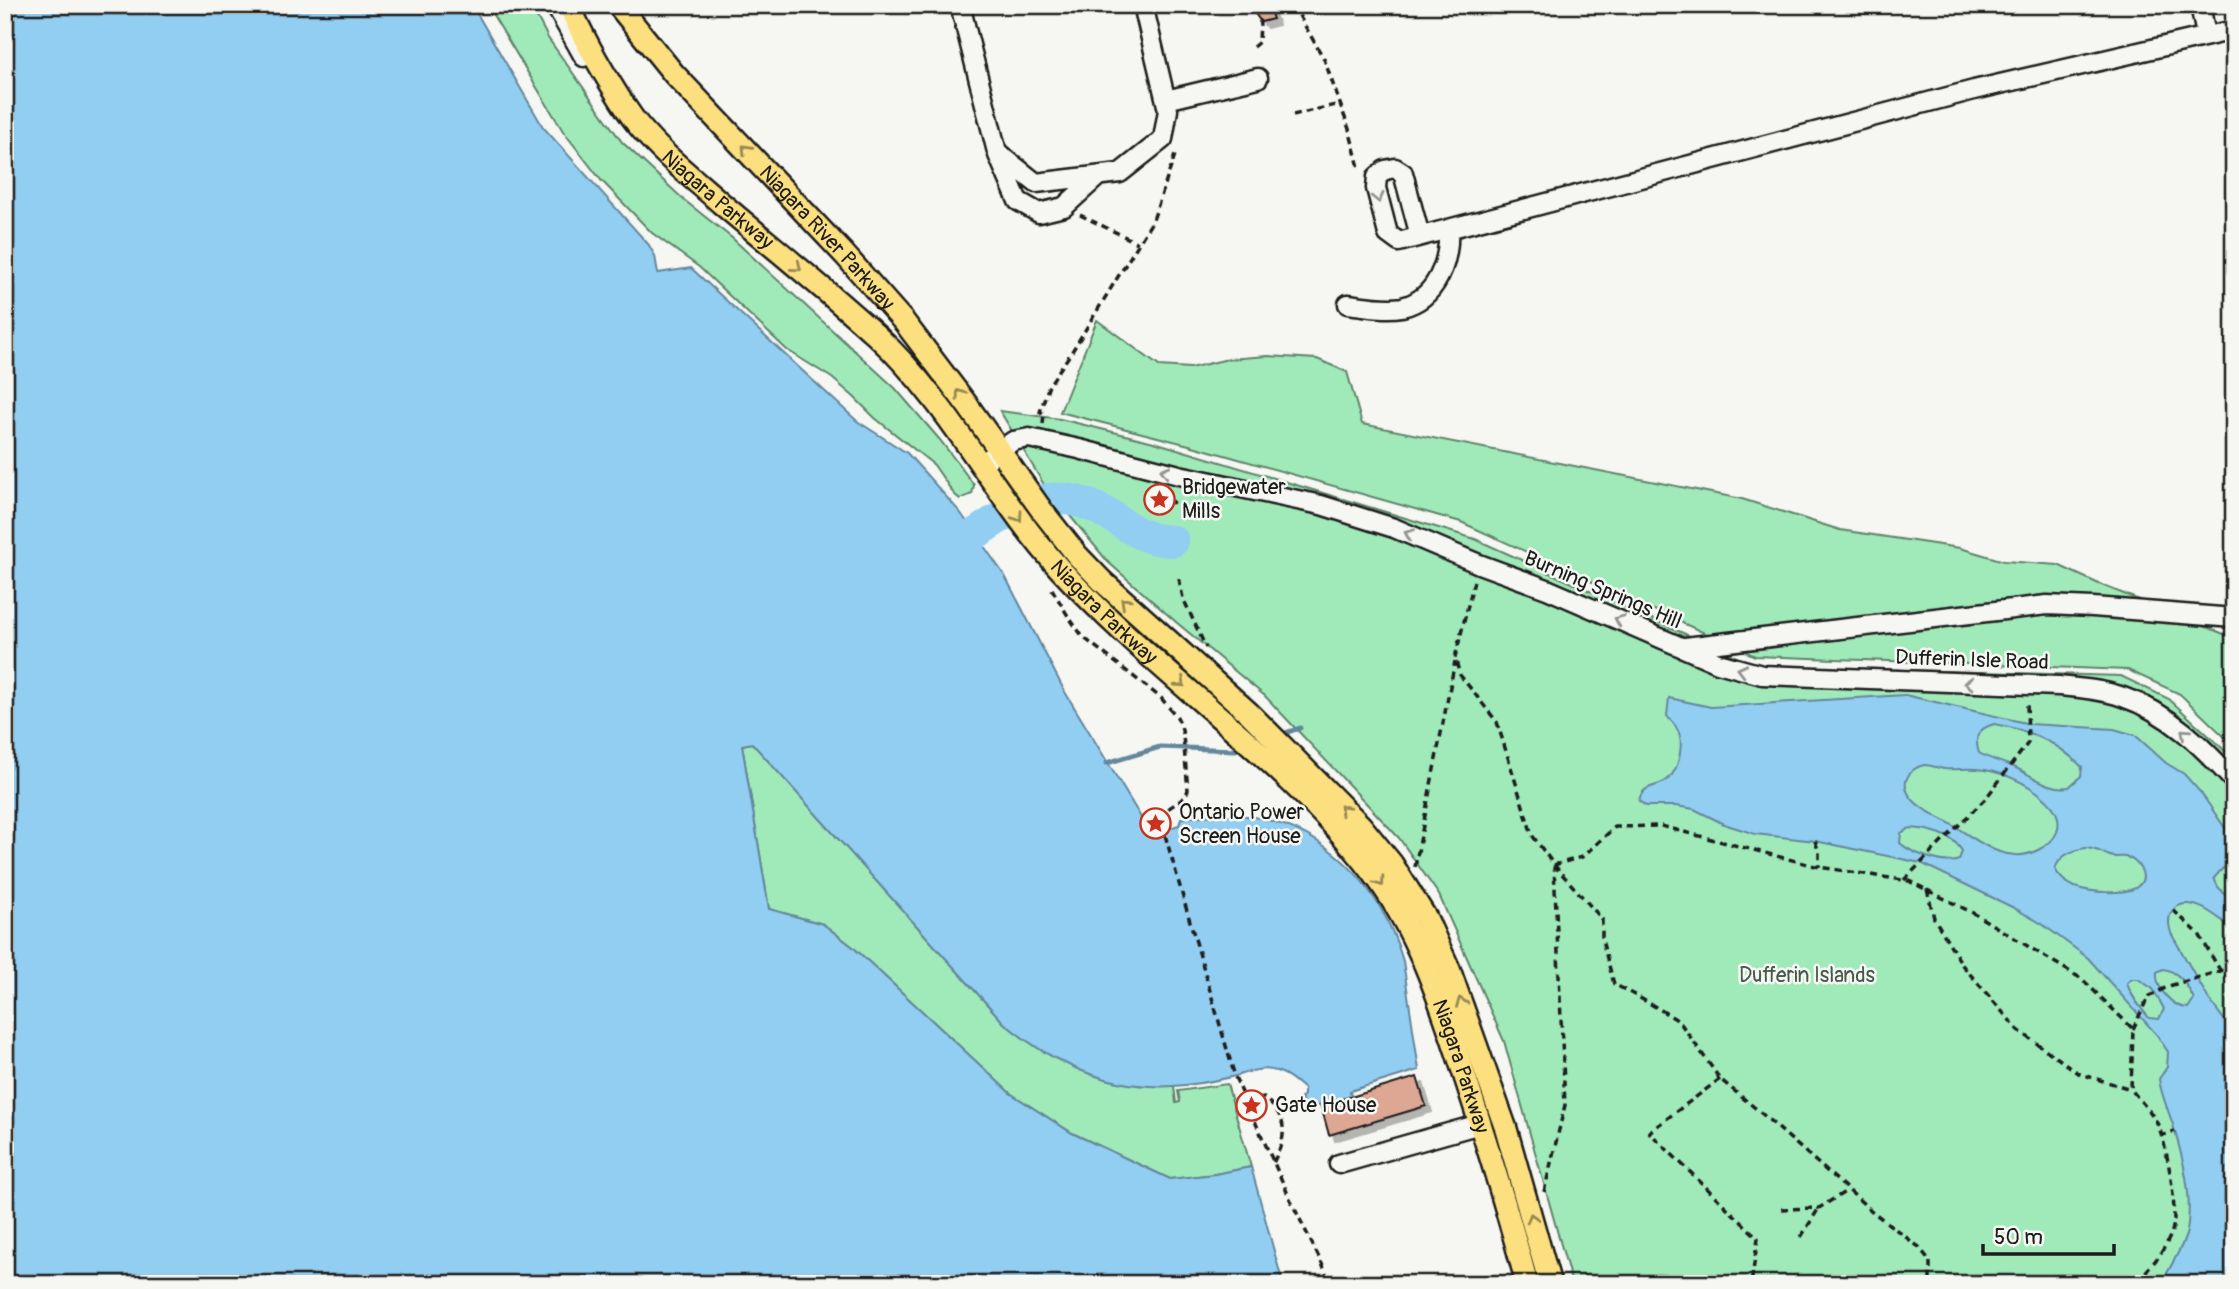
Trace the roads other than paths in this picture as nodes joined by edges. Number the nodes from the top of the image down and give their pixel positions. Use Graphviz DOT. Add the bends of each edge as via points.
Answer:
graph roads {
  1 [pos="555,5"];
  2 [pos="569,5"];
  3 [pos="618,5"];
  4 [pos="960,5"];
  5 [pos="1143,5"];
  6 [pos="2200,5"];
  7 [pos="2234,30"];
  8 [pos="2206,35"];
  9 [pos="1258,78"];
  10 [pos="1166,100"];
  11 [pos="636,124"];
  12 [pos="997,152"];
  13 [pos="1098,176"];
  14 [pos="1448,229"];
  15 [pos="1420,236"];
  16 [pos="1348,304"];
  17 [pos="999,450"];
  18 [pos="981,464"];
  19 [pos="1021,482"];
  20 [pos="2234,618"];
  21 [pos="1682,647"];
  22 [pos="2234,781"];
  23 [pos="1480,1124"];
  24 [pos="1339,1164"];
  25 [pos="1527,1284"];
  26 [pos="1550,1284"];
  1 -- 11 [label="street" via="590,67"];
  2 -- 11 [label="main road, Niagara Parkway" via="597,62"];
  17 -- 3 [label="main road, Niagara River Parkway, one-way" via="905,323 674,74"];
  4 -- 12 [label="street"];
  5 -- 10 [label="street"];
  6 -- 8 [label="street"];
  7 -- 8 [label="street"];
  8 -- 14 [label="street" via="1974,90"];
  9 -- 10 [label="street"];
  10 -- 13 [label="street" via="1163,139 1120,173"];
  11 -- 18 [label="main road, Niagara Parkway, one-way" via="897,356 942,408"];
  12 -- 13 [label="street" via="1036,183"];
  12 -- 13 [label="street" via="1018,201 1039,213 1064,207"];
  14 -- 15 [label="street"];
  14 -- 16 [label="street" via="1443,271 1415,303 1385,308"];
  17 -- 18 [label="street, Burning Springs Hill"];
  17 -- 19 [label="main road, Niagara River Parkway"];
  21 -- 17 [label="street, Burning Springs Hill, one-way" via="1394,528 1321,505 1042,440 1021,438"];
  18 -- 23 [label="main road, Niagara Parkway, one-way" via="1044,551 1114,623 1266,761 1374,874 1417,947"];
  26 -- 19 [label="main road, Niagara Parkway, one-way" via="1506,1129 1458,995 1433,933 1406,885 1376,844 1284,748 1102,581"];
  20 -- 21 [label="street, Burning Springs Hill" via="2047,605"];
  22 -- 21 [label="street, Dufferin Isle Road, one-way" via="2173,723 2123,697 2090,689 2026,685 1762,675 1737,670"];
  23 -- 24 [label="street"];
  23 -- 25 [label="main road, Niagara Parkway"];
}
